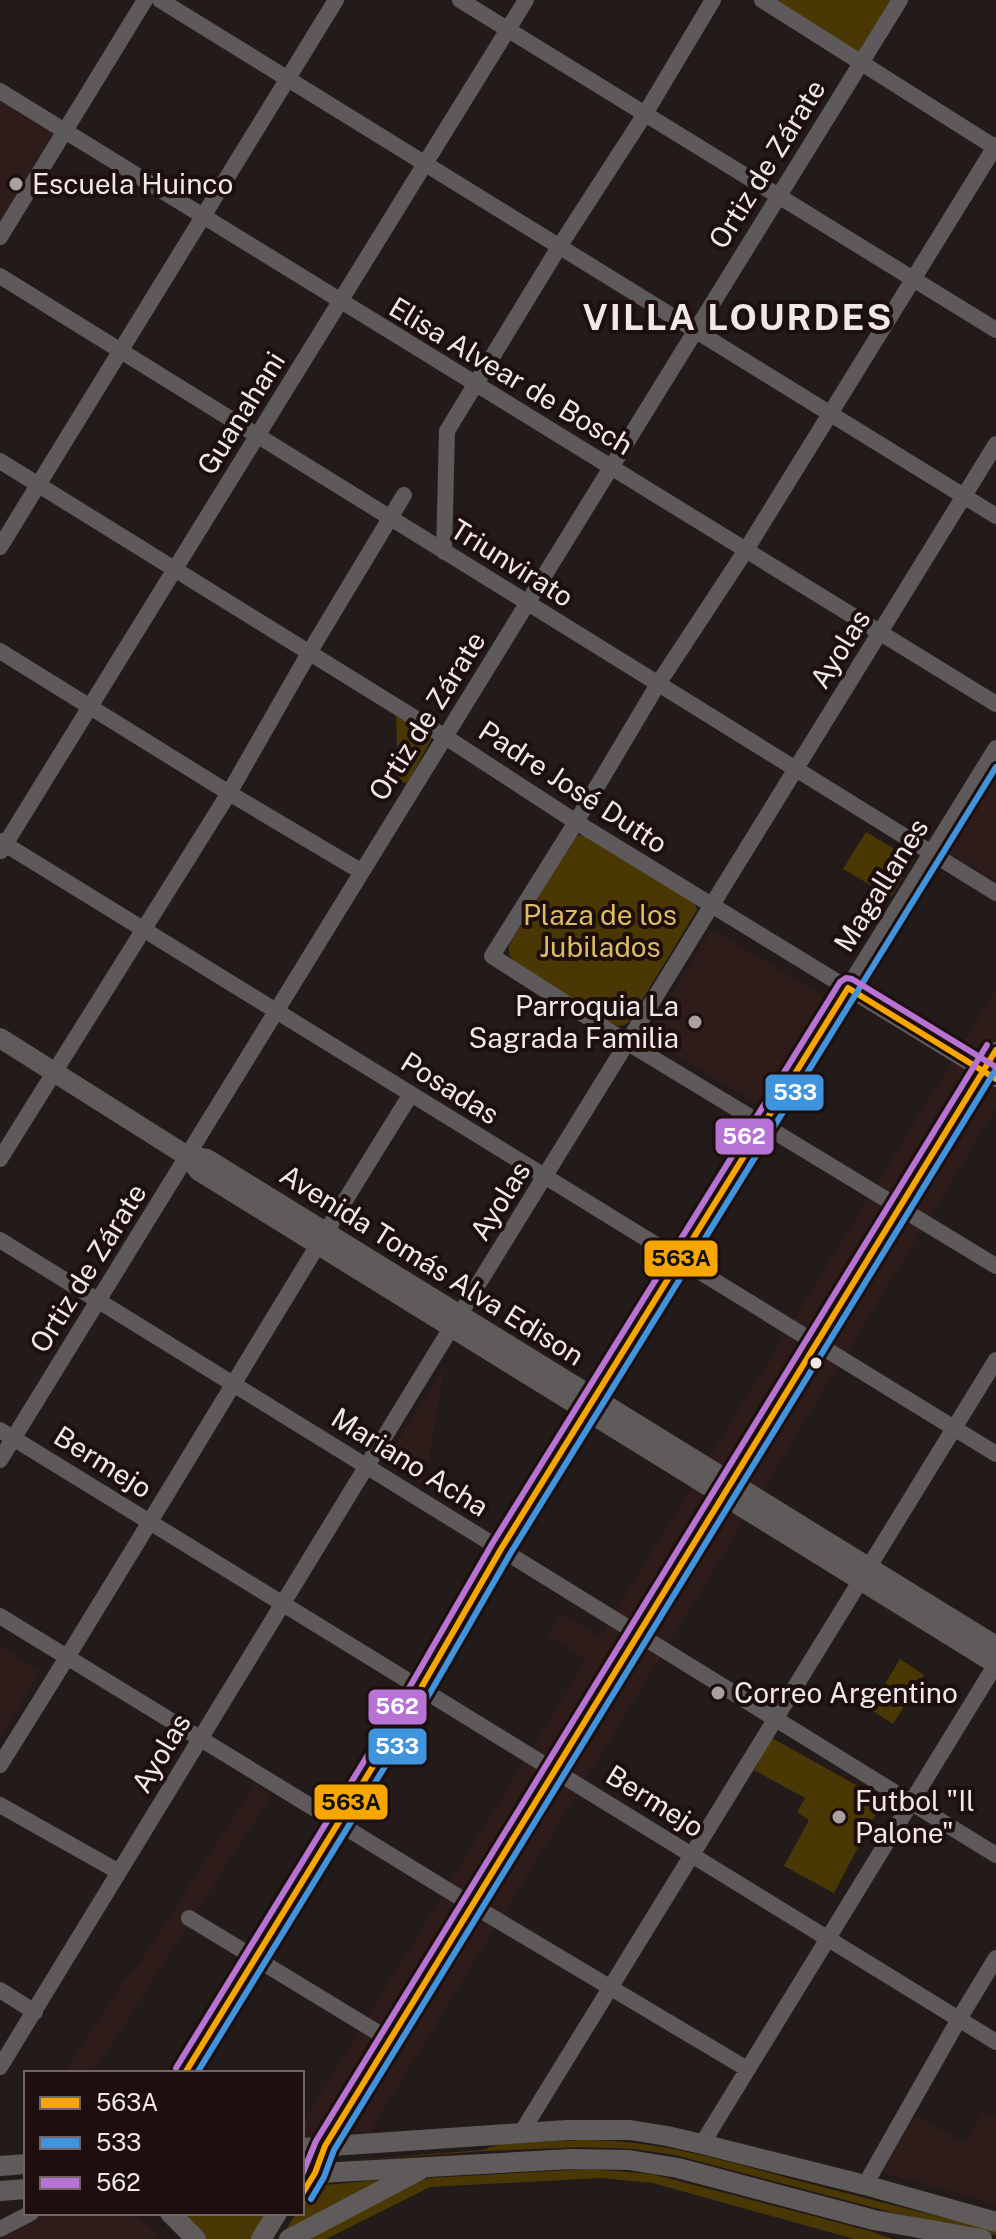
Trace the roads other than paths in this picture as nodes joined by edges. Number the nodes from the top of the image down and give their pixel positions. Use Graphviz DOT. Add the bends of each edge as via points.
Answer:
graph roads {
  1 [pos="145,0"];
  2 [pos="160,0"];
  3 [pos="336,0"];
  4 [pos="460,0"];
  5 [pos="526,0"];
  6 [pos="713,0"];
  7 [pos="762,0"];
  8 [pos="900,0"];
  9 [pos="508,30"];
  10 [pos="862,61"];
  11 [pos="287,80"];
  12 [pos="0,91"];
  13 [pos="645,114"];
  14 [pos="65,131"];
  15 [pos="996,147"];
  16 [pos="424,164"];
  17 [pos="779,196"];
  18 [pos="203,217"];
  19 [pos="0,237"];
  20 [pos="559,247"];
  21 [pos="0,276"];
  22 [pos="915,280"];
  23 [pos="340,302"];
  24 [pos="694,330"];
  25 [pos="996,330"];
  26 [pos="120,351"];
  27 [pos="476,384"];
  28 [pos="830,414"];
  29 [pos="257,436"];
  30 [pos="996,444"];
  31 [pos="0,461"];
  32 [pos="612,467"];
  33 [pos="38,484"];
  34 [pos="404,495"];
  35 [pos="964,496"];
  36 [pos="996,516"];
  37 [pos="390,518"];
  38 [pos="0,547"];
  39 [pos="746,550"];
  40 [pos="444,552"];
  41 [pos="174,569"];
  42 [pos="528,604"];
  43 [pos="880,633"];
  44 [pos="0,651"];
  45 [pos="309,653"];
  46 [pos="658,684"];
  47 [pos="996,704"];
  48 [pos="91,706"];
  49 [pos="444,736"];
  50 [pos="996,748"];
  51 [pos="796,770"];
  52 [pos="229,793"];
  53 [pos="576,822"];
  54 [pos="2,846"];
  55 [pos="931,853"];
  56 [pos="362,872"];
  57 [pos="996,893"];
  58 [pos="712,906"];
  59 [pos="143,929"];
  60 [pos="848,988"];
  61 [pos="277,1011"];
  62 [pos="0,1038"];
  63 [pos="628,1043"];
  64 [pos="996,1050"];
  65 [pos="55,1073"];
  66 [pos="989,1075"];
  67 [pos="411,1094"];
  68 [pos="765,1124"];
  69 [pos="0,1159"];
  70 [pos="193,1163"];
  71 [pos="546,1177"];
  72 [pos="900,1206"];
  73 [pos="321,1238"];
  74 [pos="0,1240"];
  75 [pos="681,1260"];
  76 [pos="996,1266"];
  77 [pos="98,1300"];
  78 [pos="456,1322"];
  79 [pos="816,1343"];
  80 [pos="996,1360"];
  81 [pos="233,1384"];
  82 [pos="591,1405"];
  83 [pos="954,1428"];
  84 [pos="7,1434"];
  85 [pos="996,1454"];
  86 [pos="0,1460"];
  87 [pos="367,1467"];
  88 [pos="727,1489"];
  89 [pos="150,1522"];
  90 [pos="501,1549"];
  91 [pos="865,1574"];
  92 [pos="284,1604"];
  93 [pos="0,1616"];
  94 [pos="638,1634"];
  95 [pos="996,1646"];
  96 [pos="67,1658"];
  97 [pos="996,1664"];
  98 [pos="421,1688"];
  99 [pos="776,1719"];
  100 [pos="200,1739"];
  101 [pos="0,1765"];
  102 [pos="555,1770"];
  103 [pos="911,1802"];
  104 [pos="0,1805"];
  105 [pos="338,1823"];
  106 [pos="692,1854"];
  107 [pos="996,1855"];
  108 [pos="119,1872"];
  109 [pos="472,1905"];
  110 [pos="189,1918"];
  111 [pos="828,1938"];
  112 [pos="255,1958"];
  113 [pos="996,1958"];
  114 [pos="610,1986"];
  115 [pos="0,1990"];
  116 [pos="35,2012"];
  117 [pos="959,2019"];
  118 [pos="390,2040"];
  119 [pos="996,2042"];
  120 [pos="0,2067"];
  121 [pos="747,2069"];
  122 [pos="186,2071"];
  123 [pos="521,2133"];
  124 [pos="702,2144"];
  125 [pos="325,2146"];
  126 [pos="304,2148"];
  127 [pos="24,2164"];
  128 [pos="0,2166"];
  129 [pos="427,2166"];
  130 [pos="306,2173"];
  131 [pos="865,2185"];
  132 [pos="24,2189"];
  133 [pos="0,2191"];
  134 [pos="27,2215"];
  135 [pos="172,2215"];
  136 [pos="276,2215"];
  137 [pos="290,2215"];
  138 [pos="874,2220"];
  139 [pos="996,2222"];
  140 [pos="0,2229"];
  141 [pos="196,2239"];
  142 [pos="261,2239"];
  143 [pos="275,2239"];
  144 [pos="289,2239"];
  145 [pos="907,2239"];
  146 [pos="982,2239"];
  1 -- 14 [label="street"];
  2 -- 11 [label="street"];
  3 -- 11 [label="street"];
  4 -- 9 [label="street"];
  5 -- 9 [label="street, Guanahani"];
  6 -- 13 [label="street"];
  7 -- 10 [label="street"];
  8 -- 10 [label="street, Ortiz de Zárate"];
  9 -- 13 [label="street"];
  9 -- 16 [label="street, Guanahani"];
  10 -- 15 [label="street"];
  10 -- 17 [label="street, Ortiz de Zárate"];
  11 -- 16 [label="street"];
  11 -- 18 [label="street"];
  12 -- 14 [label="street, Elisa Alvear de Bosch"];
  13 -- 17 [label="street"];
  13 -- 20 [label="street"];
  14 -- 18 [label="street, Elisa Alvear de Bosch"];
  14 -- 19 [label="street"];
  15 -- 22 [label="street"];
  16 -- 20 [label="street"];
  16 -- 23 [label="street, Guanahani"];
  17 -- 22 [label="street"];
  17 -- 24 [label="street, Ortiz de Zárate"];
  18 -- 23 [label="street, Elisa Alvear de Bosch"];
  18 -- 26 [label="street"];
  20 -- 24 [label="street"];
  20 -- 27 [label="street"];
  21 -- 26 [label="street, Triunvirato"];
  22 -- 25 [label="street"];
  22 -- 28 [label="street"];
  23 -- 27 [label="street, Elisa Alvear de Bosch"];
  23 -- 29 [label="street, Guanahani"];
  24 -- 28 [label="street"];
  24 -- 32 [label="street, Ortiz de Zárate"];
  26 -- 29 [label="street, Triunvirato"];
  26 -- 33 [label="street"];
  27 -- 32 [label="street, Elisa Alvear de Bosch"];
  27 -- 40 [label="street" via="447,431"];
  28 -- 35 [label="street"];
  28 -- 39 [label="street"];
  29 -- 37 [label="street, Triunvirato"];
  29 -- 41 [label="street, Guanahani"];
  30 -- 35 [label="street, Ayolas"];
  31 -- 33 [label="street, Padre José Dutto"];
  32 -- 39 [label="street, Elisa Alvear de Bosch"];
  32 -- 42 [label="street, Ortiz de Zárate"];
  33 -- 38 [label="street"];
  33 -- 41 [label="street, Padre José Dutto"];
  34 -- 37 [label="street"];
  35 -- 36 [label="street"];
  35 -- 43 [label="street, Ayolas"];
  37 -- 40 [label="street, Triunvirato"];
  37 -- 45 [label="street"];
  39 -- 43 [label="street, Elisa Alvear de Bosch"];
  39 -- 46 [label="street"];
  40 -- 42 [label="street, Triunvirato"];
  41 -- 45 [label="street, Padre José Dutto"];
  41 -- 48 [label="street, Guanahani"];
  42 -- 46 [label="street, Triunvirato"];
  42 -- 49 [label="street, Ortiz de Zárate"];
  43 -- 47 [label="street, Elisa Alvear de Bosch"];
  43 -- 51 [label="street, Ayolas"];
  44 -- 48 [label="street"];
  45 -- 49 [label="street, Padre José Dutto"];
  45 -- 52 [label="street"];
  46 -- 51 [label="street, Triunvirato"];
  46 -- 53 [label="street"];
  48 -- 52 [label="street"];
  48 -- 54 [label="street, Guanahani"];
  49 -- 53 [label="street, Padre José Dutto"];
  49 -- 56 [label="street, Ortiz de Zárate"];
  50 -- 55 [label="street, Magallanes"];
  51 -- 55 [label="street, Triunvirato"];
  51 -- 58 [label="street, Ayolas"];
  52 -- 56 [label="street"];
  52 -- 59 [label="street"];
  53 -- 58 [label="street, Padre José Dutto"];
  53 -- 63 [label="street" via="492,956"];
  54 -- 59 [label="street, Posadas"];
  55 -- 57 [label="street, Triunvirato"];
  55 -- 60 [label="street, Magallanes"];
  56 -- 61 [label="street, Ortiz de Zárate"];
  58 -- 60 [label="street, Padre José Dutto"];
  58 -- 63 [label="street, Ayolas"];
  59 -- 61 [label="street, Posadas"];
  59 -- 65 [label="street"];
  60 -- 66 [label="street, Padre José Dutto"];
  60 -- 68 [label="street, Magallanes"];
  61 -- 67 [label="street, Posadas"];
  61 -- 70 [label="street, Ortiz de Zárate"];
  62 -- 65 [label="main road, Avenida Tomás Alva Edison"];
  63 -- 68 [label="street"];
  63 -- 71 [label="street, Ayolas"];
  64 -- 66 [label="street"];
  65 -- 69 [label="street"];
  65 -- 70 [label="main road, Avenida Tomás Alva Edison"];
  66 -- 72 [label="street"];
  67 -- 71 [label="street, Posadas"];
  67 -- 73 [label="street"];
  68 -- 72 [label="street"];
  68 -- 75 [label="street, Magallanes"];
  70 -- 73 [label="main road, Avenida Tomás Alva Edison" via="207,1159"];
  70 -- 77 [label="street, Ortiz de Zárate"];
  71 -- 75 [label="street, Posadas"];
  71 -- 78 [label="street, Ayolas"];
  72 -- 76 [label="street"];
  72 -- 79 [label="street"];
  73 -- 78 [label="main road, Avenida Tomás Alva Edison"];
  73 -- 81 [label="street"];
  74 -- 77 [label="street, Mariano Acha"];
  75 -- 79 [label="street, Posadas"];
  75 -- 82 [label="street, Magallanes"];
  77 -- 81 [label="street, Mariano Acha"];
  77 -- 84 [label="street, Ortiz de Zárate"];
  78 -- 82 [label="main road, Avenida Tomás Alva Edison"];
  78 -- 87 [label="street, Ayolas"];
  79 -- 83 [label="street, Posadas"];
  79 -- 88 [label="street"];
  80 -- 83 [label="street"];
  81 -- 87 [label="street, Mariano Acha"];
  81 -- 89 [label="street"];
  82 -- 88 [label="main road, Avenida Tomás Alva Edison"];
  82 -- 90 [label="street, Magallanes"];
  83 -- 85 [label="street, Posadas"];
  83 -- 91 [label="street"];
  84 -- 86 [label="street, Ortiz de Zárate"];
  84 -- 89 [label="street, Bermejo"];
  87 -- 90 [label="street, Mariano Acha"];
  87 -- 92 [label="street, Ayolas"];
  88 -- 91 [label="main road, Avenida Tomás Alva Edison"];
  88 -- 94 [label="street"];
  89 -- 92 [label="street, Bermejo"];
  89 -- 96 [label="street"];
  90 -- 94 [label="street, Mariano Acha"];
  90 -- 98 [label="street, Magallanes"];
  91 -- 95 [label="main road, Avenida Tomás Alva Edison"];
  91 -- 97 [label="main road, Avenida Tomás Alva Edison"];
  91 -- 99 [label="street"];
  92 -- 98 [label="street, Bermejo"];
  92 -- 100 [label="street, Ayolas"];
  93 -- 96 [label="street"];
  94 -- 99 [label="street, Mariano Acha"];
  94 -- 102 [label="street"];
  96 -- 100 [label="street"];
  96 -- 101 [label="street"];
  97 -- 103 [label="street"];
  98 -- 102 [label="street, Bermejo"];
  98 -- 105 [label="street, Magallanes"];
  99 -- 103 [label="street, Mariano Acha"];
  99 -- 106 [label="street"];
  100 -- 105 [label="street"];
  100 -- 108 [label="street, Ayolas"];
  102 -- 106 [label="street, Bermejo"];
  102 -- 109 [label="street"];
  103 -- 107 [label="street, Mariano Acha"];
  103 -- 111 [label="street"];
  104 -- 108 [label="street"];
  105 -- 109 [label="street"];
  105 -- 112 [label="street, Magallanes"];
  106 -- 111 [label="street, Bermejo"];
  106 -- 114 [label="street"];
  108 -- 116 [label="street, Ayolas"];
  109 -- 114 [label="street"];
  109 -- 118 [label="street"];
  110 -- 112 [label="street"];
  111 -- 117 [label="street, Bermejo"];
  111 -- 121 [label="street"];
  112 -- 118 [label="street"];
  112 -- 122 [label="street, Magallanes"];
  113 -- 117 [label="street"];
  114 -- 121 [label="street"];
  114 -- 123 [label="street"];
  115 -- 116 [label="street"];
  116 -- 120 [label="street, Ayolas"];
  117 -- 119 [label="street, Bermejo"];
  117 -- 131 [label="street"];
  118 -- 125 [label="street"];
  121 -- 124 [label="street"];
  123 -- 124 [label="main road" via="604,2129"];
  123 -- 125 [label="main road"];
  124 -- 131 [label="main road"];
  125 -- 126 [label="main road"];
  125 -- 130 [label="main road"];
  127 -- 128 [label="main road"];
  129 -- 130 [label="main road"];
  129 -- 138 [label="main road" via="629,2160"];
  129 -- 144 [label="main road"];
  131 -- 139 [label="main road"];
  132 -- 133 [label="main road"];
  134 -- 140 [label="street"];
  135 -- 141 [label="main road"];
  136 -- 142 [label="main road"];
  137 -- 143 [label="main road"];
  138 -- 145 [label="main road"];
  138 -- 146 [label="main road"];
}
